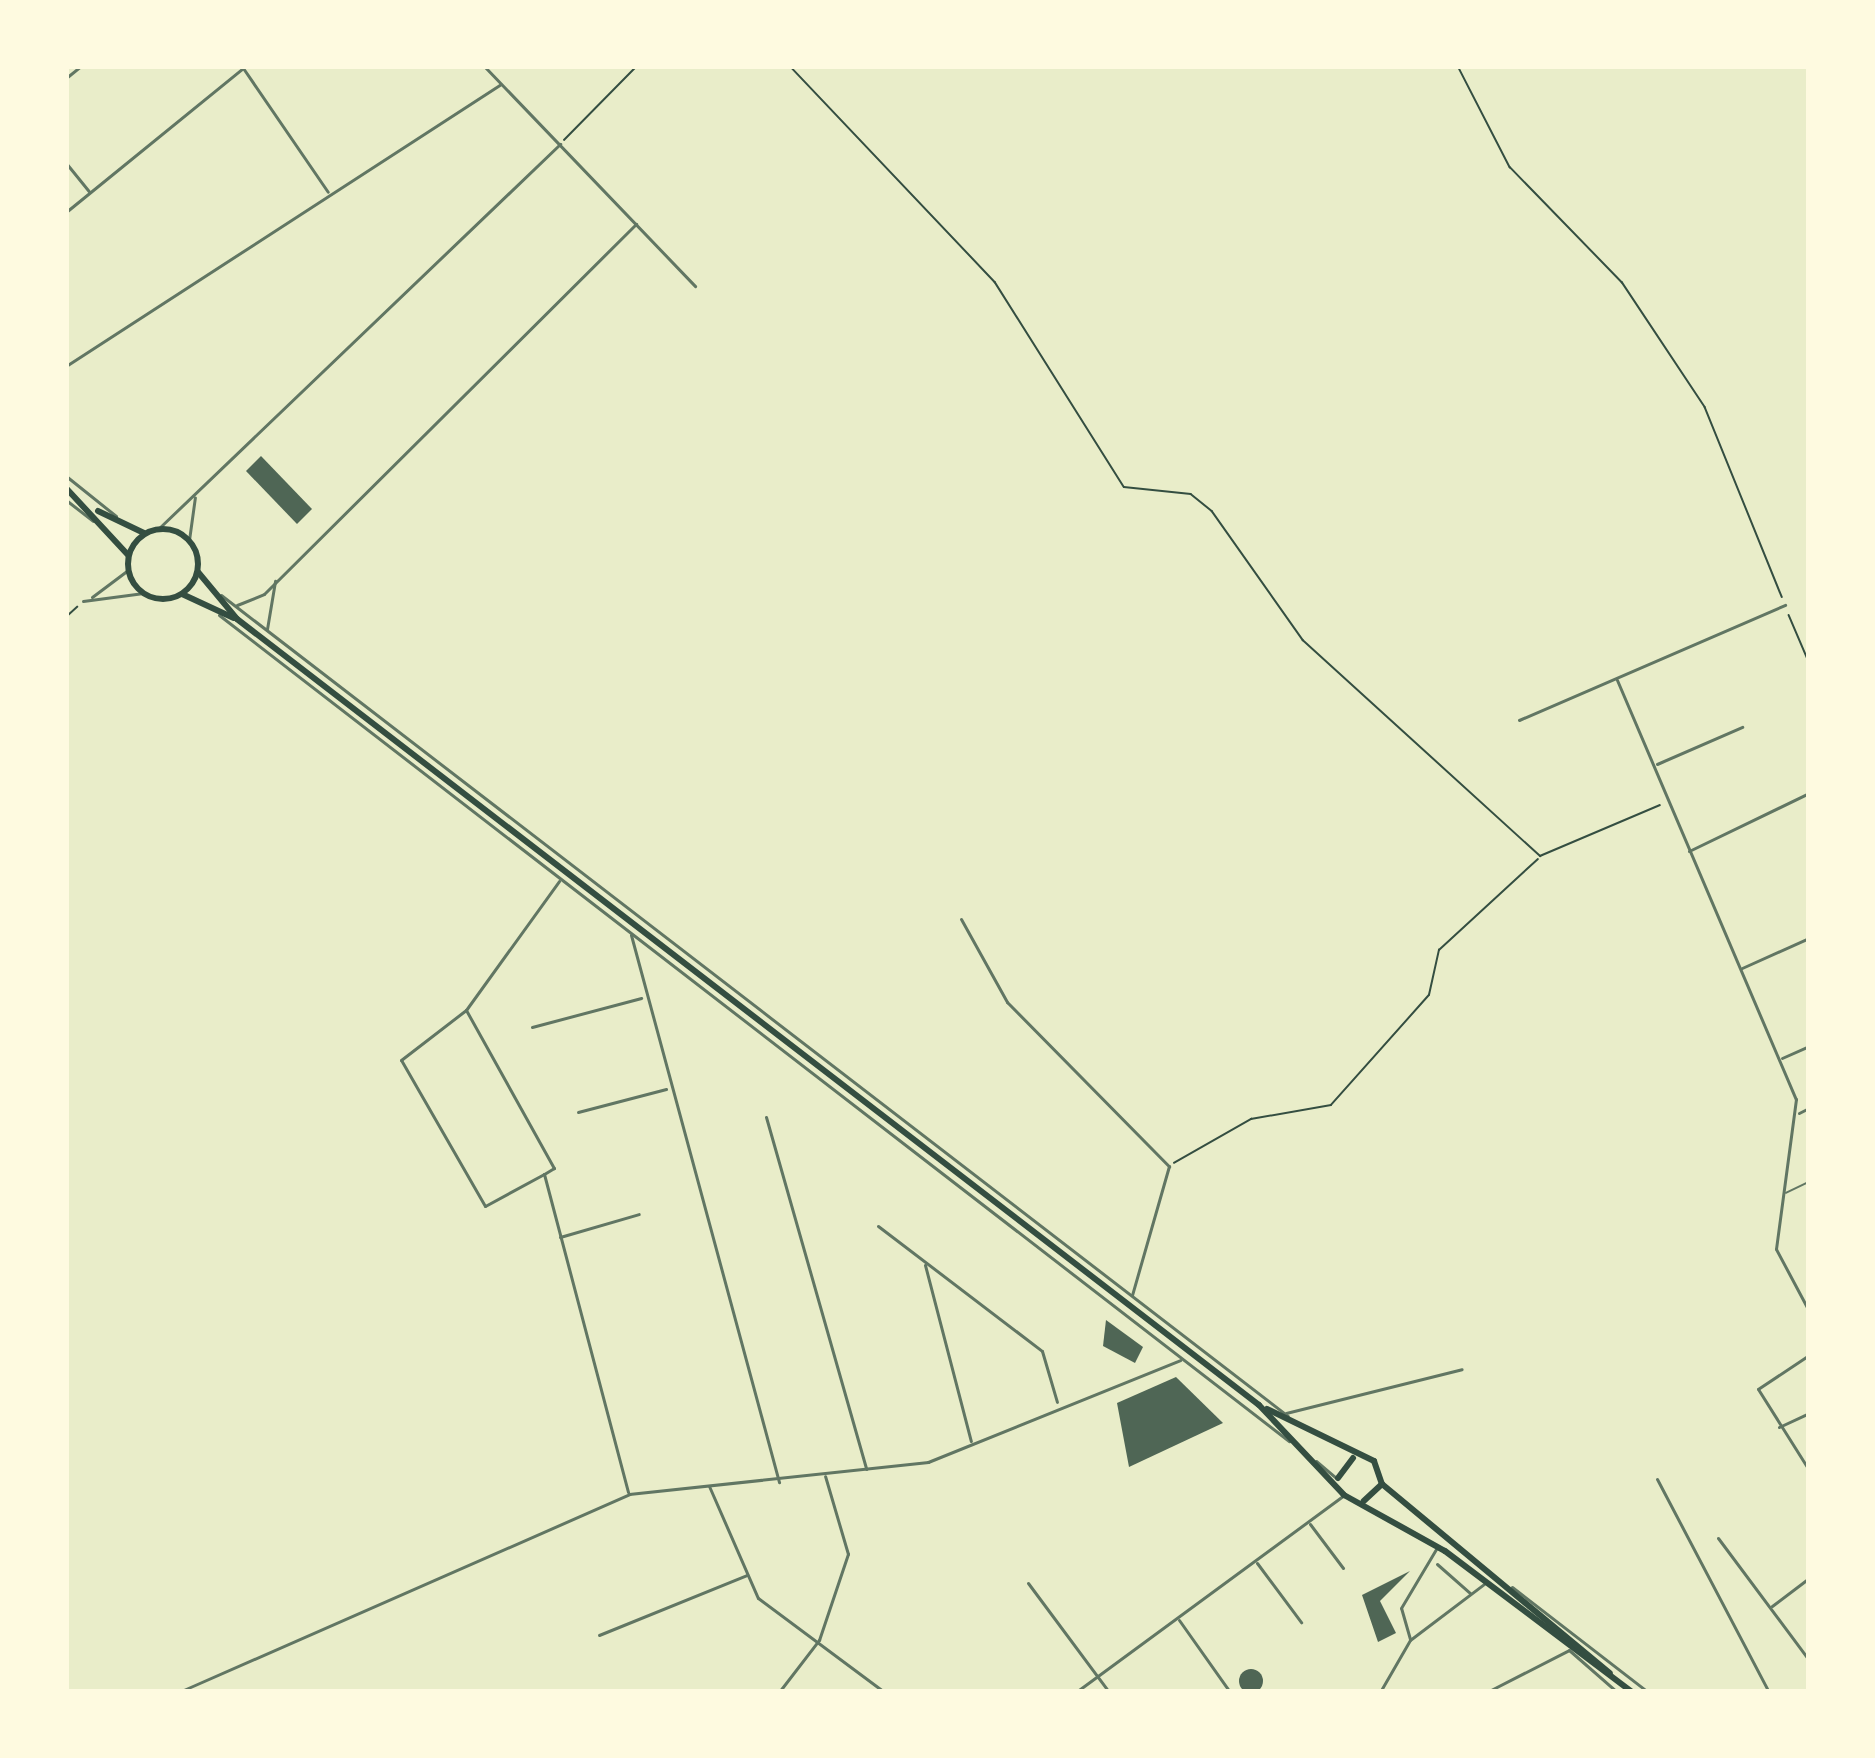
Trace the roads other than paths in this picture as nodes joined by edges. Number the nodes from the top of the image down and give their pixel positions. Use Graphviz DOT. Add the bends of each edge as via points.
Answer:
graph roads {
  1 [pos="81,66"];
  2 [pos="484,66"];
  3 [pos="243,68"];
  4 [pos="66,78"];
  5 [pos="501,83"];
  6 [pos="560,144"];
  7 [pos="66,163"];
  8 [pos="90,193"];
  9 [pos="329,194"];
  10 [pos="66,212"];
  11 [pos="636,224"];
  12 [pos="695,286"];
  13 [pos="66,365"];
  14 [pos="66,476"];
  15 [pos="66,488"];
  16 [pos="196,495"];
  17 [pos="66,500"];
  18 [pos="89,507"];
  19 [pos="126,525"];
  20 [pos="158,529"];
  21 [pos="144,533"];
  22 [pos="189,540"];
  23 [pos="127,551"];
  24 [pos="128,569"];
  25 [pos="198,572"];
  26 [pos="277,573"];
  27 [pos="206,584"];
  28 [pos="143,593"];
  29 [pos="182,594"];
  30 [pos="1785,604"];
  31 [pos="235,605"];
  32 [pos="214,609"];
  33 [pos="237,619"];
  34 [pos="267,630"];
  35 [pos="1618,680"];
  36 [pos="1519,720"];
  37 [pos="1742,727"];
  38 [pos="1655,765"];
  39 [pos="1809,793"];
  40 [pos="1687,852"];
  41 [pos="560,880"];
  42 [pos="961,920"];
  43 [pos="631,933"];
  44 [pos="1809,938"];
  45 [pos="1741,969"];
  46 [pos="643,997"];
  47 [pos="466,1010"];
  48 [pos="532,1027"];
  49 [pos="1809,1046"];
  50 [pos="1780,1059"];
  51 [pos="668,1088"];
  52 [pos="1809,1108"];
  53 [pos="578,1112"];
  54 [pos="1797,1113"];
  55 [pos="766,1117"];
  56 [pos="544,1174"];
  57 [pos="1809,1182"];
  58 [pos="1786,1193"];
  59 [pos="639,1214"];
  60 [pos="878,1226"];
  61 [pos="560,1237"];
  62 [pos="924,1261"];
  63 [pos="1809,1290"];
  64 [pos="1799,1295"];
  65 [pos="1131,1297"];
  66 [pos="1809,1312"];
  67 [pos="1809,1355"];
  68 [pos="1180,1360"];
  69 [pos="1462,1369"];
  70 [pos="1058,1404"];
  71 [pos="1258,1405"];
  72 [pos="1285,1413"];
  73 [pos="1809,1413"];
  74 [pos="1779,1427"];
  75 [pos="1303,1429"];
  76 [pos="972,1443"];
  77 [pos="1353,1458"];
  78 [pos="1809,1470"];
  79 [pos="866,1471"];
  80 [pos="825,1476"];
  81 [pos="1336,1479"];
  82 [pos="1657,1479"];
  83 [pos="1382,1484"];
  84 [pos="780,1485"];
  85 [pos="709,1486"];
  86 [pos="628,1494"];
  87 [pos="1344,1495"];
  88 [pos="1364,1501"];
  89 [pos="1412,1514"];
  90 [pos="1310,1522"];
  91 [pos="1718,1538"];
  92 [pos="1436,1546"];
  93 [pos="1256,1562"];
  94 [pos="1435,1563"];
  95 [pos="1342,1568"];
  96 [pos="747,1575"];
  97 [pos="1809,1578"];
  98 [pos="1028,1583"];
  99 [pos="1484,1584"];
  100 [pos="1471,1593"];
  101 [pos="1770,1607"];
  102 [pos="1178,1619"];
  103 [pos="1301,1622"];
  104 [pos="599,1635"];
  105 [pos="819,1640"];
  106 [pos="1411,1640"];
  107 [pos="1569,1650"];
  108 [pos="1809,1660"];
  109 [pos="1097,1676"];
  110 [pos="1631,1691"];
  111 [pos="179,1692"];
  112 [pos="779,1692"];
  113 [pos="884,1692"];
  114 [pos="1076,1692"];
  115 [pos="1109,1692"];
  116 [pos="1230,1692"];
  117 [pos="1380,1692"];
  118 [pos="1486,1692"];
  119 [pos="1617,1692"];
  120 [pos="1648,1692"];
  121 [pos="1769,1692"];
  1 -- 4 [label="street"];
  2 -- 5 [label="street"];
  3 -- 8 [label="street"];
  3 -- 9 [label="street"];
  5 -- 6 [label="street"];
  5 -- 9 [label="street"];
  6 -- 11 [label="street"];
  6 -- 16 [label="street"];
  7 -- 8 [label="street"];
  8 -- 10 [label="street"];
  9 -- 13 [label="street"];
  11 -- 12 [label="street"];
  11 -- 26 [label="street"];
  14 -- 19 [label="street"];
  15 -- 18 [label="main road"];
  16 -- 20 [label="street"];
  16 -- 22 [label="street"];
  17 -- 23 [label="street"];
  18 -- 19 [label="main road"];
  18 -- 23 [label="main road"];
  19 -- 21 [label="main road"];
  20 -- 21 [label="main road"];
  20 -- 22 [label="main road"];
  21 -- 23 [label="main road"];
  22 -- 25 [label="main road"];
  23 -- 24 [label="main road"];
  24 -- 28 [label="main road"];
  24 -- 28 [label="street" via="83,602"];
  25 -- 27 [label="main road"];
  25 -- 29 [label="main road"];
  26 -- 31 [label="street" via="258,599"];
  26 -- 34 [label="street"];
  27 -- 31 [label="street"];
  27 -- 33 [label="main road"];
  28 -- 29 [label="main road"];
  29 -- 32 [label="main road"];
  30 -- 35 [label="street"];
  31 -- 34 [label="street"];
  32 -- 33 [label="main road"];
  32 -- 41 [label="street"];
  33 -- 71 [label="main road"];
  34 -- 65 [label="street"];
  35 -- 36 [label="street"];
  35 -- 38 [label="street"];
  37 -- 38 [label="street"];
  38 -- 40 [label="street"];
  39 -- 40 [label="street"];
  40 -- 45 [label="street"];
  41 -- 43 [label="street"];
  41 -- 47 [label="street"];
  42 -- 65 [label="street" via="1007,1002 1169,1166"];
  43 -- 46 [label="street"];
  43 -- 68 [label="street"];
  44 -- 45 [label="street"];
  45 -- 50 [label="street"];
  46 -- 48 [label="street"];
  46 -- 51 [label="street"];
  47 -- 56 [label="street" via="554,1168"];
  47 -- 56 [label="street" via="401,1060 485,1206"];
  49 -- 50 [label="street"];
  50 -- 54 [label="street"];
  51 -- 53 [label="street"];
  51 -- 84 [label="street"];
  52 -- 54 [label="street"];
  54 -- 58 [label="street"];
  55 -- 79 [label="street"];
  56 -- 61 [label="street"];
  57 -- 58 [label="lane"];
  58 -- 64 [label="street" via="1776,1249"];
  59 -- 61 [label="street"];
  60 -- 62 [label="street"];
  61 -- 86 [label="street"];
  62 -- 70 [label="street" via="1042,1351"];
  62 -- 76 [label="street"];
  63 -- 64 [label="street"];
  64 -- 66 [label="street"];
  65 -- 72 [label="street"];
  67 -- 74 [label="street" via="1758,1389"];
  68 -- 70 [label="street"];
  68 -- 81 [label="street"];
  69 -- 72 [label="street"];
  70 -- 76 [label="street"];
  71 -- 75 [label="main road"];
  71 -- 81 [label="main road"];
  72 -- 75 [label="street"];
  73 -- 74 [label="street"];
  74 -- 78 [label="street"];
  75 -- 77 [label="main road"];
  76 -- 79 [label="street"];
  77 -- 81 [label="main road"];
  77 -- 83 [label="main road" via="1373,1461"];
  79 -- 80 [label="street"];
  80 -- 84 [label="street"];
  80 -- 105 [label="street" via="848,1554"];
  81 -- 87 [label="main road"];
  82 -- 121 [label="street"];
  83 -- 88 [label="main road"];
  83 -- 89 [label="main road"];
  84 -- 85 [label="street"];
  85 -- 86 [label="street"];
  85 -- 96 [label="street"];
  86 -- 111 [label="street" via="452,1564"];
  87 -- 88 [label="main road"];
  87 -- 90 [label="street"];
  88 -- 92 [label="main road"];
  89 -- 110 [label="main road"];
  89 -- 120 [label="street"];
  90 -- 93 [label="street"];
  90 -- 95 [label="street"];
  91 -- 101 [label="street"];
  92 -- 94 [label="street"];
  92 -- 99 [label="main road"];
  93 -- 102 [label="street"];
  93 -- 103 [label="street"];
  94 -- 100 [label="street"];
  94 -- 106 [label="street" via="1401,1608"];
  96 -- 104 [label="street"];
  96 -- 105 [label="street" via="758,1598"];
  97 -- 101 [label="street"];
  98 -- 109 [label="street"];
  99 -- 100 [label="street"];
  99 -- 107 [label="main road"];
  100 -- 106 [label="street"];
  101 -- 108 [label="street"];
  102 -- 109 [label="street"];
  102 -- 116 [label="street"];
  105 -- 112 [label="street"];
  105 -- 113 [label="street"];
  106 -- 117 [label="street"];
  107 -- 110 [label="main road"];
  107 -- 118 [label="street"];
  107 -- 119 [label="street"];
  109 -- 114 [label="street"];
  109 -- 115 [label="street"];
}
